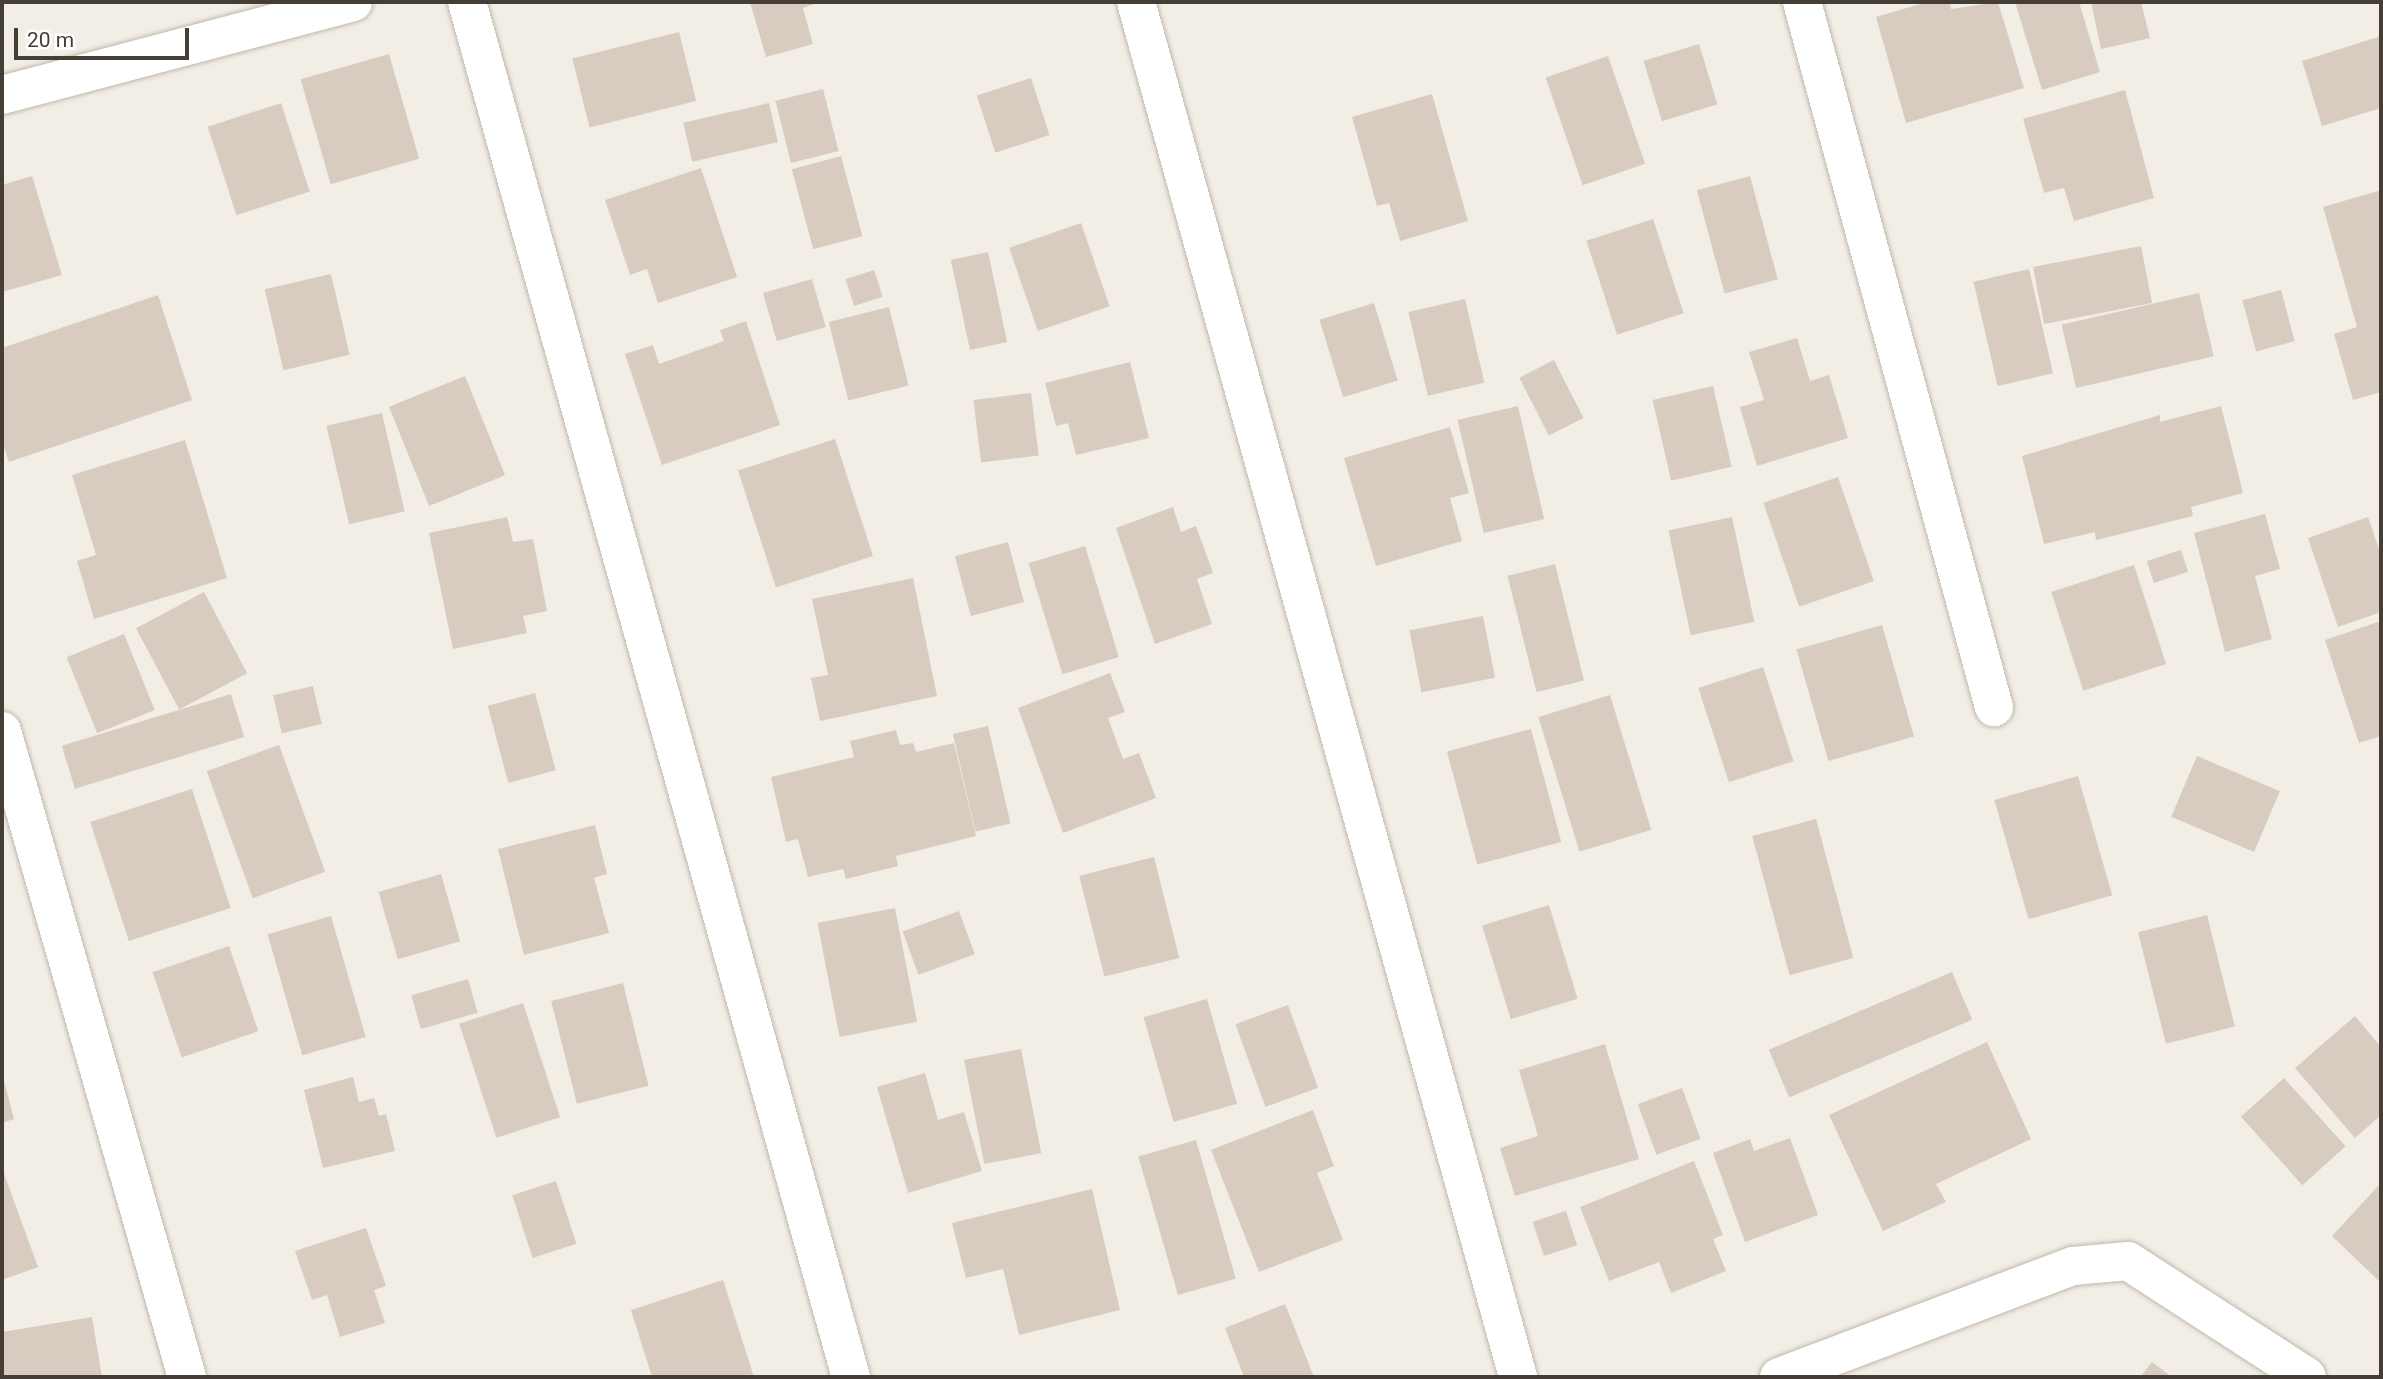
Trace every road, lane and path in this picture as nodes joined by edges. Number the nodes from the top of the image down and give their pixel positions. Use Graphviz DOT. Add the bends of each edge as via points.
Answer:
graph roads {
  1 [pos="353,2"];
  2 [pos="467,2"];
  3 [pos="1136,2"];
  4 [pos="1802,2"];
  5 [pos="2,94"];
  6 [pos="1994,707"];
  7 [pos="2,731"];
  8 [pos="187,1377"];
  9 [pos="851,1377"];
  10 [pos="1518,1377"];
  11 [pos="1779,1377"];
  12 [pos="2307,1377"];
  1 -- 5 [label="street"];
  2 -- 9 [label="street"];
  3 -- 10 [label="street"];
  4 -- 6 [label="street"];
  7 -- 8 [label="street"];
  11 -- 12 [label="street" via="2073,1266 2128,1261"];
}
